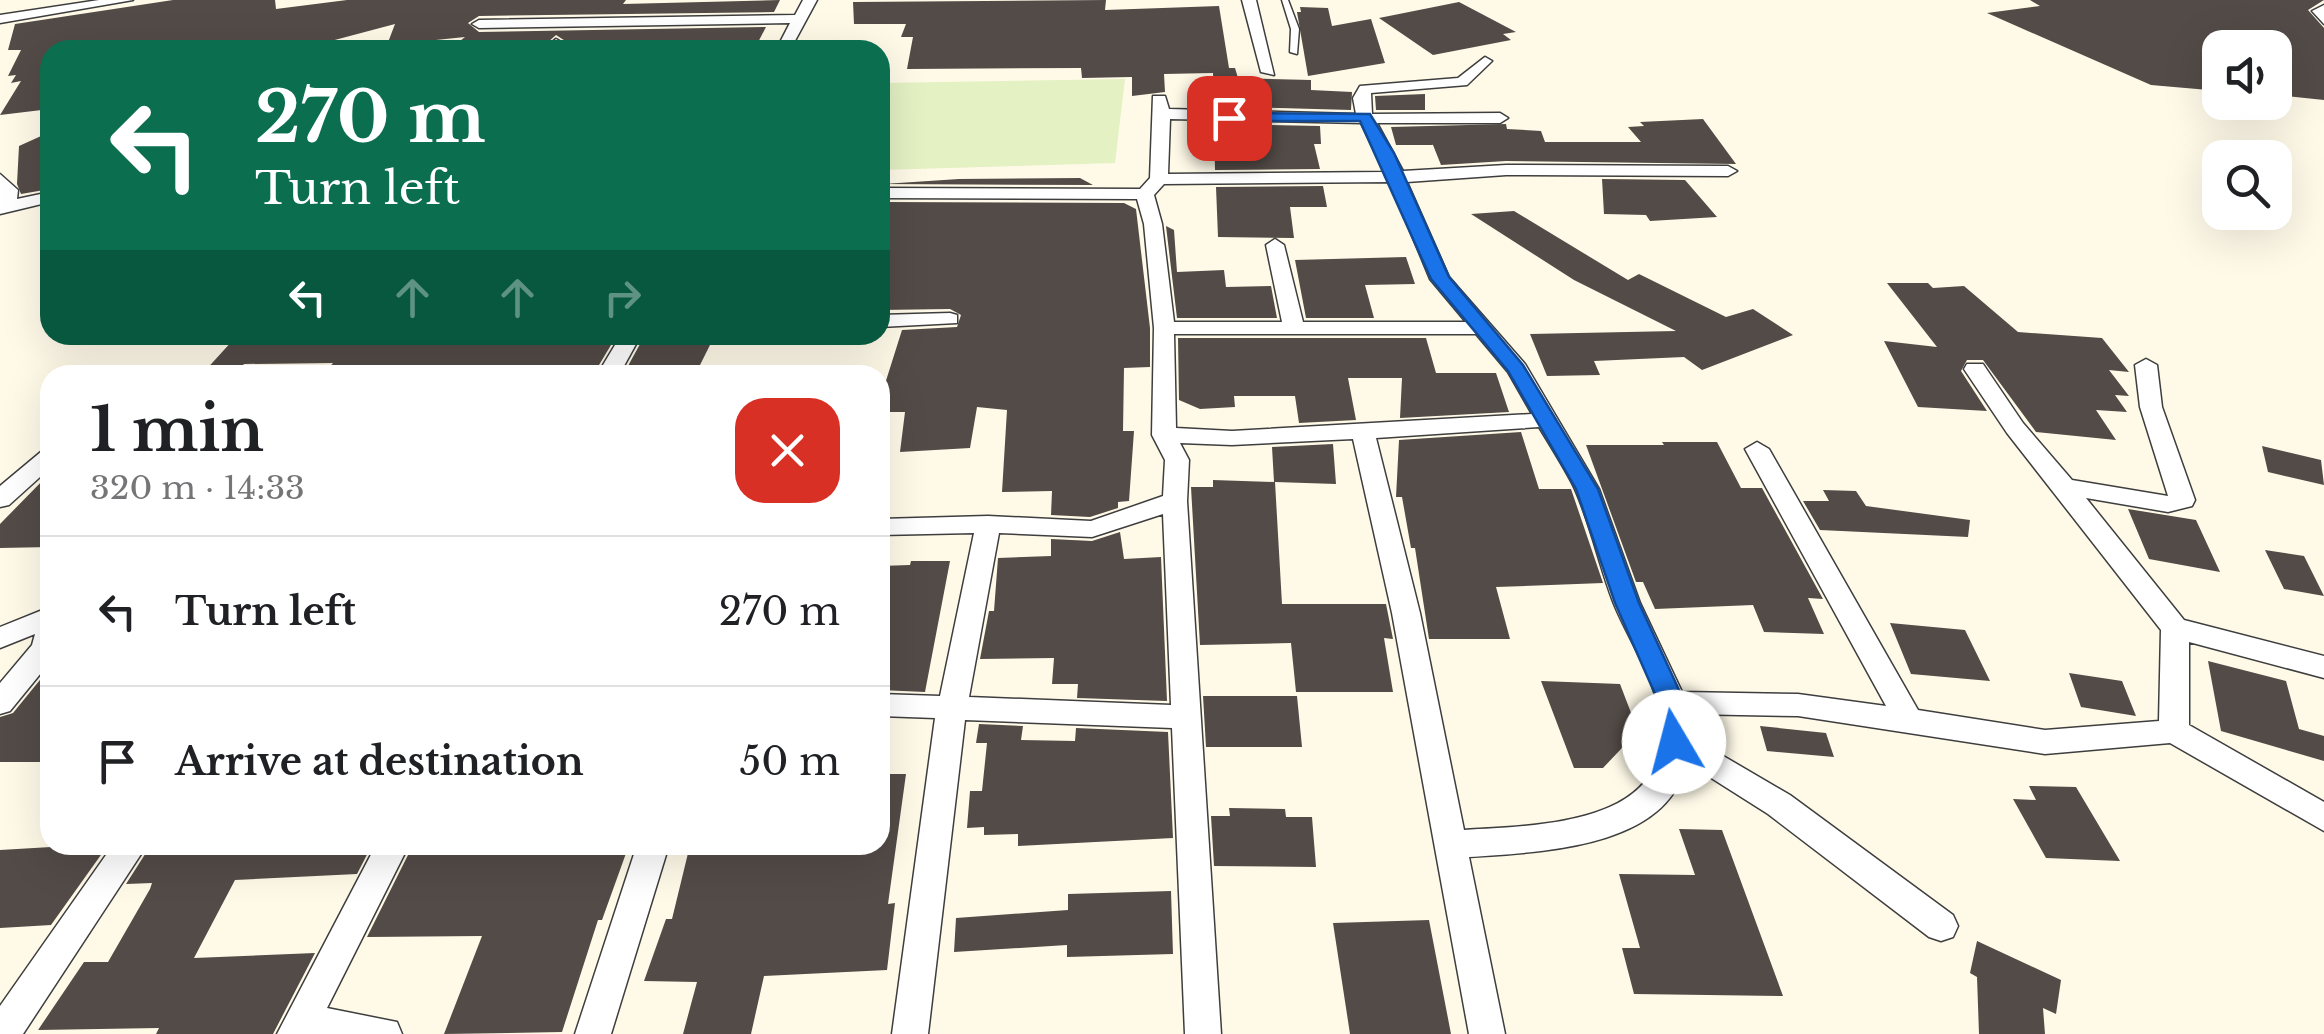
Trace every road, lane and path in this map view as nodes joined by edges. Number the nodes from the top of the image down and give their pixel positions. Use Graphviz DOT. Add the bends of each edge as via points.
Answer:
graph roads {
  1 [pos="126,0"];
  2 [pos="810,0"];
  3 [pos="1249,0"];
  4 [pos="1285,0"];
  5 [pos="2324,4"];
  6 [pos="559,5"];
  7 [pos="799,18"];
  8 [pos="0,20"];
  9 [pos="2324,20"];
  10 [pos="479,24"];
  11 [pos="576,24"];
  12 [pos="788,40"];
  13 [pos="1294,52"];
  14 [pos="1485,62"];
  15 [pos="1269,72"];
  16 [pos="1365,117"];
  17 [pos="1500,118"];
  18 [pos="1728,171"];
  19 [pos="1396,176"];
  20 [pos="0,179"];
  21 [pos="1152,186"];
  22 [pos="890,193"];
  23 [pos="40,199"];
  24 [pos="4,208"];
  25 [pos="1274,245"];
  26 [pos="950,319"];
  27 [pos="890,320"];
  28 [pos="1164,328"];
  29 [pos="1294,328"];
  30 [pos="1486,328"];
  31 [pos="2146,364"];
  32 [pos="1976,369"];
  33 [pos="1546,420"];
  34 [pos="1362,432"];
  35 [pos="1164,434"];
  36 [pos="1758,448"];
  37 [pos="40,465"];
  38 [pos="2064,486"];
  39 [pos="0,499"];
  40 [pos="1175,501"];
  41 [pos="988,524"];
  42 [pos="890,527"];
  43 [pos="40,621"];
  44 [pos="2175,628"];
  45 [pos="0,638"];
  46 [pos="40,655"];
  47 [pos="2324,666"];
  48 [pos="0,703"];
  49 [pos="1672,703"];
  50 [pos="890,706"];
  51 [pos="953,709"];
  52 [pos="1184,717"];
  53 [pos="1909,720"];
  54 [pos="2174,731"];
  55 [pos="1674,742"];
  56 [pos="2324,818"];
  57 [pos="1450,844"];
  58 [pos="123,855"];
  59 [pos="387,855"];
  60 [pos="650,855"];
  61 [pos="1941,926"];
  62 [pos="298,1028"];
  63 [pos="2,1034"];
  64 [pos="384,1034"];
  65 [pos="594,1034"];
  66 [pos="910,1034"];
  67 [pos="1203,1034"];
  68 [pos="1487,1034"];
  1 -- 8 [label="street"];
  2 -- 7 [label="street"];
  3 -- 15 [label="street"];
  4 -- 13 [label="lane"];
  5 -- 9 [label="street"];
  6 -- 11 [label="street"];
  7 -- 11 [label="street"];
  7 -- 12 [label="street"];
  10 -- 11 [label="street"];
  14 -- 16 [label="street" via="1462,82 1365,89"];
  16 -- 17 [label="street"];
  16 -- 19 [label="street"];
  16 -- 21 [label="street" via="1162,107"];
  18 -- 19 [label="street"];
  19 -- 21 [label="street"];
  19 -- 30 [label="street" via="1440,279"];
  20 -- 24 [label="street" via="8,190"];
  21 -- 22 [label="street"];
  21 -- 28 [label="street"];
  23 -- 24 [label="street"];
  25 -- 29 [label="street"];
  26 -- 27 [label="street"];
  28 -- 29 [label="street"];
  28 -- 35 [label="street"];
  29 -- 30 [label="street"];
  30 -- 33 [label="street"];
  31 -- 38 [label="street" via="2152,407 2183,500 2168,504"];
  32 -- 38 [label="street"];
  33 -- 34 [label="street"];
  33 -- 49 [label="street" via="1587,489"];
  34 -- 35 [label="street"];
  34 -- 57 [label="street" via="1406,613"];
  35 -- 40 [label="street" via="1177,460"];
  36 -- 53 [label="street"];
  37 -- 39 [label="street"];
  38 -- 44 [label="street"];
  40 -- 41 [label="street" via="1092,529"];
  40 -- 52 [label="street"];
  41 -- 42 [label="street"];
  41 -- 51 [label="street"];
  43 -- 45 [label="street"];
  44 -- 47 [label="street"];
  44 -- 54 [label="street"];
  46 -- 48 [label="street"];
  49 -- 53 [label="street" via="1798,705"];
  49 -- 55 [label="street"];
  50 -- 51 [label="street"];
  51 -- 52 [label="street"];
  51 -- 66 [label="street"];
  52 -- 67 [label="street"];
  53 -- 54 [label="street" via="2044,742"];
  54 -- 56 [label="street"];
  55 -- 57 [label="street" via="1667,780 1626,817 1564,837"];
  55 -- 61 [label="street" via="1770,798"];
  57 -- 68 [label="street"];
  58 -- 63 [label="street"];
  59 -- 62 [label="street"];
  60 -- 65 [label="street"];
  62 -- 64 [label="street"];
}
